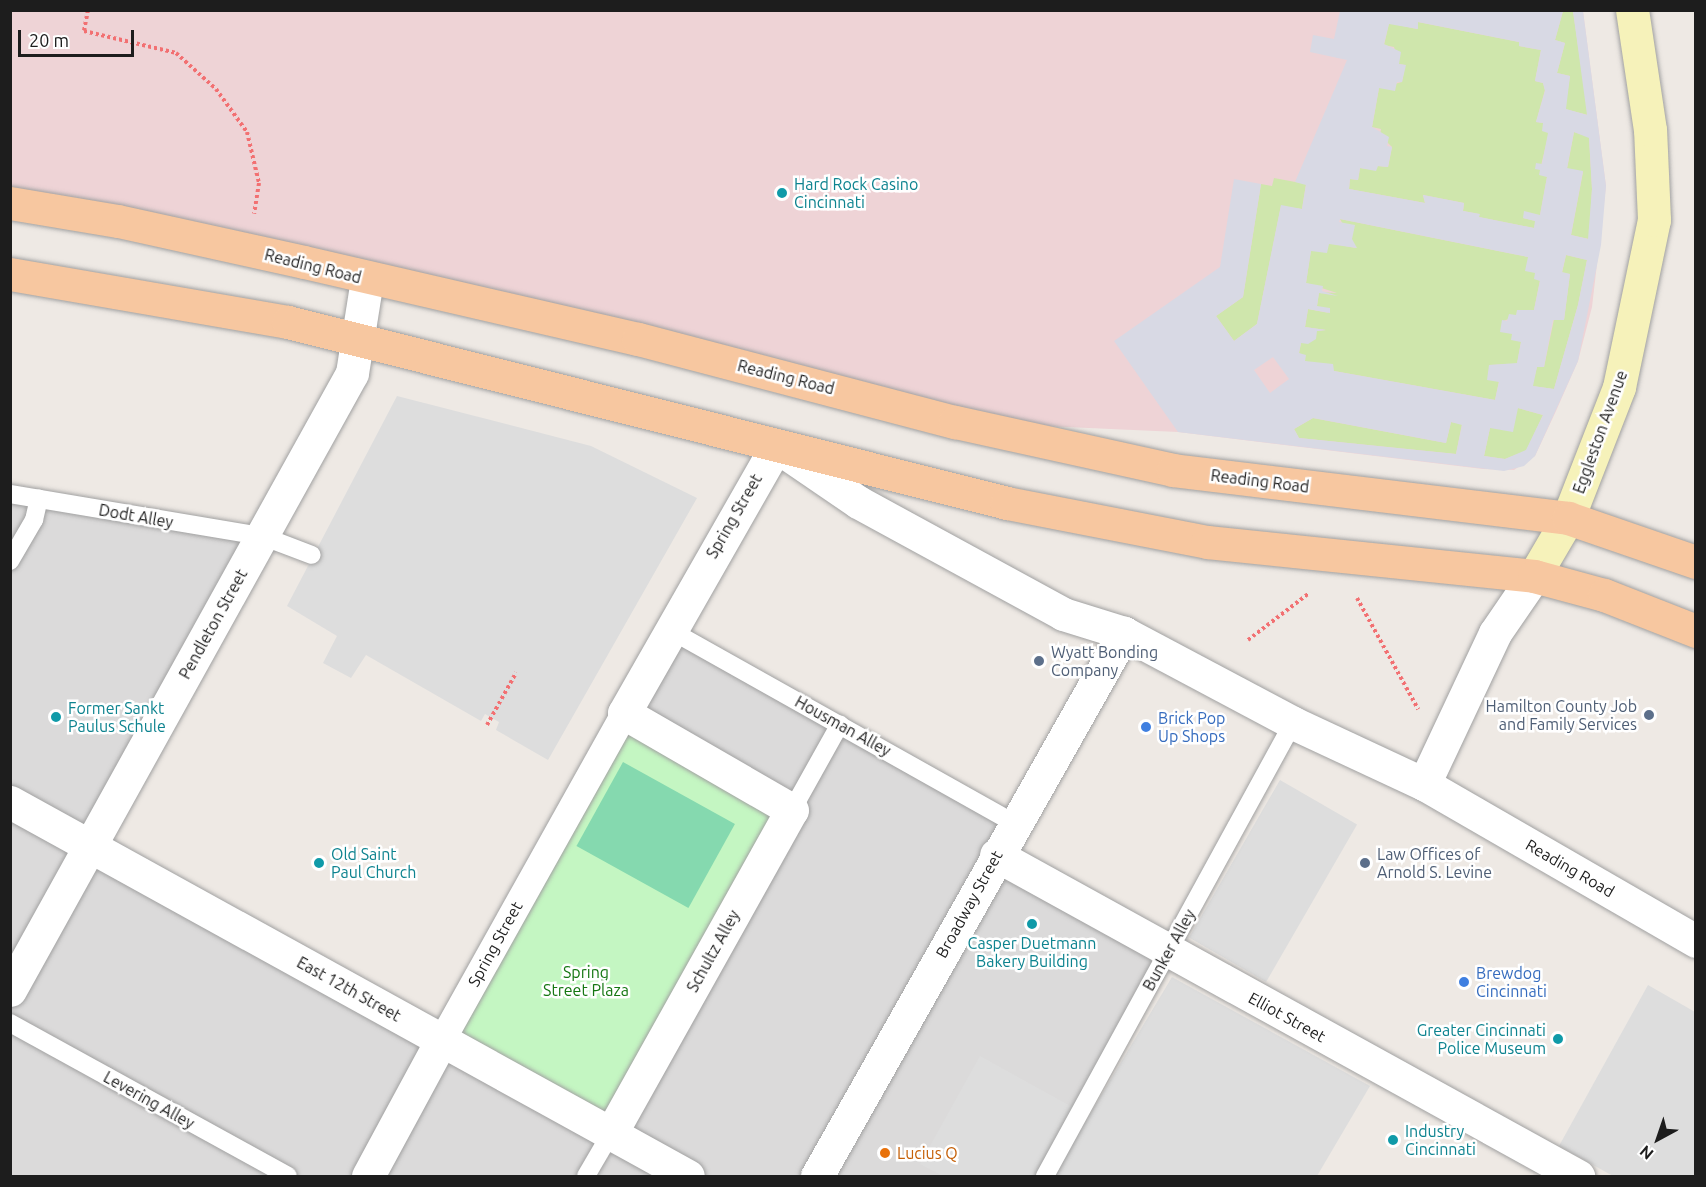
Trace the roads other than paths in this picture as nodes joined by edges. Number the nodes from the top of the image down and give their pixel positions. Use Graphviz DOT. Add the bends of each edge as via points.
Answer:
graph roads {
  1 [pos="1632,10"];
  2 [pos="10,203"];
  3 [pos="10,274"];
  4 [pos="367,279"];
  5 [pos="355,339"];
  6 [pos="776,446"];
  7 [pos="10,494"];
  8 [pos="39,499"];
  9 [pos="1568,518"];
  10 [pos="262,536"];
  11 [pos="312,555"];
  12 [pos="10,561"];
  13 [pos="1695,562"];
  14 [pos="1534,576"];
  15 [pos="670,630"];
  16 [pos="1695,631"];
  17 [pos="1124,633"];
  18 [pos="624,713"];
  19 [pos="1293,723"];
  20 [pos="840,724"];
  21 [pos="1424,784"];
  22 [pos="10,802"];
  23 [pos="792,810"];
  24 [pos="1014,823"];
  25 [pos="90,846"];
  26 [pos="996,855"];
  27 [pos="1695,940"];
  28 [pos="1169,951"];
  29 [pos="10,990"];
  30 [pos="10,1023"];
  31 [pos="441,1039"];
  32 [pos="610,1135"];
  33 [pos="1047,1167"];
  34 [pos="288,1176"];
  35 [pos="368,1176"];
  36 [pos="586,1176"];
  37 [pos="688,1176"];
  38 [pos="817,1176"];
  39 [pos="1578,1176"];
  1 -- 9 [label="main road, Eggleston Avenue" via="1650,130 1654,220 1619,387"];
  2 -- 4 [label="main road, Reading Road" via="118,221"];
  3 -- 5 [label="main road, Reading Road" via="288,322"];
  4 -- 5 [label="street, Pendleton Street"];
  4 -- 9 [label="main road, Reading Road" via="638,339 955,422 1173,470"];
  5 -- 6 [label="main road, Reading Road"];
  5 -- 10 [label="street, Pendleton Street" via="352,373"];
  6 -- 14 [label="main road, Reading Road" via="1007,503 1208,542"];
  6 -- 15 [label="street, Spring Street"];
  6 -- 17 [label="street, Reading Road" via="858,502 1063,614"];
  7 -- 8 [label="lane, Dodt Alley"];
  8 -- 10 [label="lane, Dodt Alley"];
  8 -- 12 [label="lane" via="34,520"];
  9 -- 13 [label="main road, Reading Road"];
  9 -- 14 [label="main road, Eggleston Avenue"];
  10 -- 11 [label="lane, Dodt Alley"];
  10 -- 25 [label="street, Pendleton Street"];
  14 -- 16 [label="main road, Reading Road" via="1604,595"];
  14 -- 21 [label="street, Eggleston Avenue" via="1496,633"];
  15 -- 18 [label="street, Spring Street"];
  15 -- 20 [label="lane, Housman Alley"];
  17 -- 19 [label="street, Reading Road"];
  17 -- 24 [label="street, Broadway Street"];
  18 -- 23 [label="street"];
  18 -- 31 [label="street, Spring Street"];
  19 -- 21 [label="street, Reading Road"];
  19 -- 28 [label="lane, Bunker Alley"];
  20 -- 23 [label="lane, Schultz Alley"];
  20 -- 24 [label="lane, Housman Alley"];
  21 -- 27 [label="street, Reading Road"];
  22 -- 25 [label="street, East 12th Street"];
  23 -- 32 [label="street, Schultz Alley"];
  24 -- 26 [label="street, Broadway Street"];
  25 -- 29 [label="street, Pendleton Street"];
  25 -- 31 [label="street, East 12th Street"];
  26 -- 28 [label="street, Elliot Street"];
  26 -- 38 [label="street, Broadway Street"];
  28 -- 33 [label="lane, Bunker Alley"];
  28 -- 39 [label="street, Elliot Street"];
  30 -- 34 [label="lane, Levering Alley"];
  31 -- 32 [label="street, East 12th Street"];
  31 -- 35 [label="street, Spring Street"];
  32 -- 36 [label="lane, Schultz Alley"];
  32 -- 37 [label="street, East 12th Street"];
}
